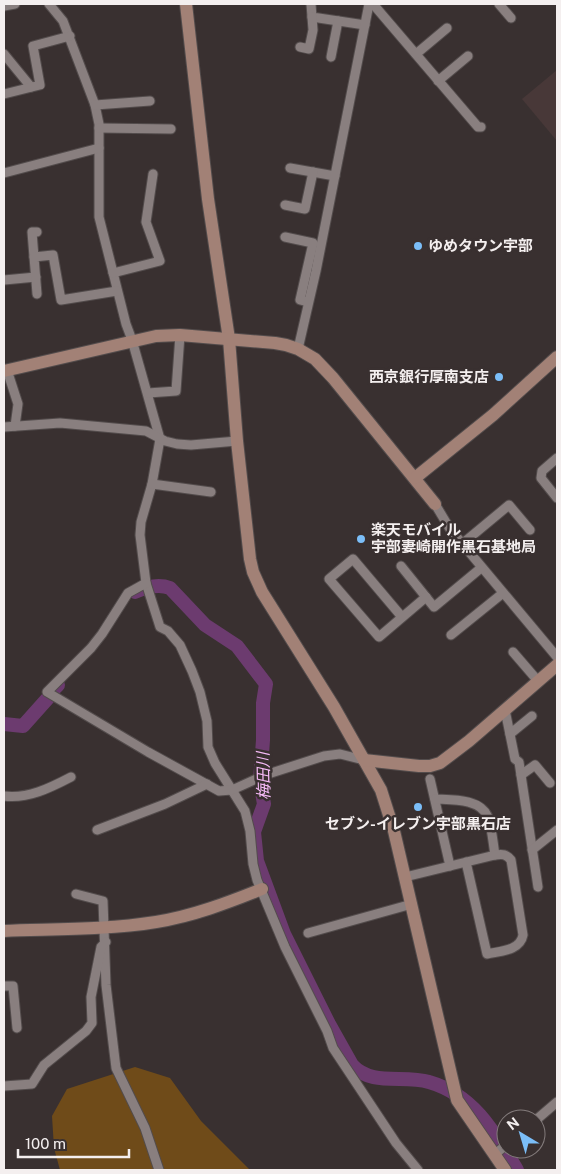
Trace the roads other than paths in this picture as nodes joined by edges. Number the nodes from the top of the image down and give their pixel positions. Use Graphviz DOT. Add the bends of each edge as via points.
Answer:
graph roads {
  1 [pos="15,4"];
  2 [pos="49,4"];
  3 [pos="186,4"];
  4 [pos="311,4"];
  5 [pos="369,4"];
  6 [pos="373,4"];
  7 [pos="499,4"];
  8 [pos="4,6"];
  9 [pos="312,17"];
  10 [pos="511,18"];
  11 [pos="338,21"];
  12 [pos="366,25"];
  13 [pos="446,27"];
  14 [pos="70,36"];
  15 [pos="300,47"];
  16 [pos="4,54"];
  17 [pos="416,54"];
  18 [pos="468,56"];
  19 [pos="331,57"];
  20 [pos="438,81"];
  21 [pos="31,88"];
  22 [pos="4,94"];
  23 [pos="150,101"];
  24 [pos="95,105"];
  25 [pos="481,127"];
  26 [pos="99,128"];
  27 [pos="171,130"];
  28 [pos="99,148"];
  29 [pos="290,168"];
  30 [pos="313,172"];
  31 [pos="4,173"];
  32 [pos="153,174"];
  33 [pos="335,176"];
  34 [pos="285,205"];
  35 [pos="38,232"];
  36 [pos="285,236"];
  37 [pos="34,257"];
  38 [pos="113,273"];
  39 [pos="36,277"];
  40 [pos="4,280"];
  41 [pos="117,291"];
  42 [pos="37,294"];
  43 [pos="308,302"];
  44 [pos="180,335"];
  45 [pos="229,339"];
  46 [pos="132,340"];
  47 [pos="298,349"];
  48 [pos="557,357"];
  49 [pos="6,371"];
  50 [pos="148,393"];
  51 [pos="15,426"];
  52 [pos="4,427"];
  53 [pos="160,439"];
  54 [pos="236,441"];
  55 [pos="557,458"];
  56 [pos="416,478"];
  57 [pos="152,484"];
  58 [pos="211,492"];
  59 [pos="557,498"];
  60 [pos="435,504"];
  61 [pos="530,530"];
  62 [pos="462,544"];
  63 [pos="401,566"];
  64 [pos="481,568"];
  65 [pos="147,586"];
  66 [pos="502,593"];
  67 [pos="426,597"];
  68 [pos="402,617"];
  69 [pos="450,635"];
  70 [pos="513,652"];
  71 [pos="557,658"];
  72 [pos="557,665"];
  73 [pos="538,681"];
  74 [pos="505,710"];
  75 [pos="532,716"];
  76 [pos="510,734"];
  77 [pos="364,760"];
  78 [pos="521,775"];
  79 [pos="71,777"];
  80 [pos="430,779"];
  81 [pos="550,783"];
  82 [pos="207,784"];
  83 [pos="232,790"];
  84 [pos="4,796"];
  85 [pos="434,799"];
  86 [pos="97,830"];
  87 [pos="557,830"];
  88 [pos="532,850"];
  89 [pos="495,855"];
  90 [pos="466,862"];
  91 [pos="450,866"];
  92 [pos="405,877"];
  93 [pos="538,887"];
  94 [pos="262,889"];
  95 [pos="76,894"];
  96 [pos="412,904"];
  97 [pos="104,927"];
  98 [pos="4,931"];
  99 [pos="308,933"];
  100 [pos="106,942"];
  101 [pos="4,986"];
  102 [pos="16,1028"];
  103 [pos="4,1086"];
  104 [pos="557,1102"];
  105 [pos="546,1111"];
  106 [pos="496,1144"];
  107 [pos="159,1170"];
  108 [pos="418,1170"];
  1 -- 8 [label="street"];
  2 -- 14 [label="street"];
  3 -- 45 [label="street" via="208,199"];
  4 -- 9 [label="street"];
  5 -- 12 [label="street"];
  6 -- 17 [label="street"];
  7 -- 10 [label="street"];
  9 -- 11 [label="street"];
  9 -- 15 [label="street" via="309,49"];
  11 -- 12 [label="street"];
  11 -- 19 [label="street"];
  12 -- 33 [label="street"];
  13 -- 17 [label="street"];
  14 -- 21 [label="street" via="33,46 40,85"];
  14 -- 24 [label="street"];
  16 -- 21 [label="street"];
  17 -- 20 [label="street"];
  18 -- 20 [label="street"];
  20 -- 25 [label="street"];
  21 -- 22 [label="street"];
  23 -- 24 [label="street"];
  24 -- 26 [label="street"];
  26 -- 27 [label="street"];
  26 -- 28 [label="street"];
  28 -- 31 [label="street"];
  28 -- 38 [label="street" via="99,217"];
  29 -- 30 [label="street"];
  30 -- 33 [label="street"];
  30 -- 34 [label="street" via="305,209"];
  32 -- 38 [label="street" via="146,222 160,261"];
  33 -- 43 [label="street"];
  35 -- 37 [label="street" via="32,232"];
  36 -- 43 [label="street" via="313,243 300,300"];
  37 -- 39 [label="street"];
  37 -- 41 [label="street" via="52,250 61,300"];
  38 -- 41 [label="street"];
  39 -- 40 [label="street"];
  39 -- 42 [label="street"];
  41 -- 46 [label="street"];
  43 -- 47 [label="street"];
  44 -- 45 [label="street"];
  44 -- 46 [label="street"];
  44 -- 50 [label="street" via="176,391"];
  45 -- 47 [label="street" via="275,343"];
  45 -- 54 [label="street"];
  46 -- 49 [label="street"];
  46 -- 50 [label="street"];
  47 -- 56 [label="street" via="315,359 333,378"];
  48 -- 56 [label="street"];
  49 -- 51 [label="street" via="18,404"];
  50 -- 53 [label="street"];
  51 -- 52 [label="street"];
  51 -- 53 [label="street" via="79,424 146,432"];
  53 -- 54 [label="street" via="191,445"];
  53 -- 57 [label="street"];
  54 -- 77 [label="street" via="250,559 256,579"];
  55 -- 59 [label="street" via="542,470 541,478"];
  56 -- 60 [label="street"];
  57 -- 58 [label="street"];
  57 -- 65 [label="street" via="140,534"];
  60 -- 62 [label="street"];
  61 -- 62 [label="street" via="509,504"];
  62 -- 64 [label="street"];
  63 -- 67 [label="street"];
  64 -- 66 [label="street"];
  64 -- 67 [label="street" via="434,607"];
  65 -- 82 [label="street" via="128,594 97,641 50,694"];
  65 -- 83 [label="street" via="160,627 180,645 192,672 207,721 208,747"];
  66 -- 69 [label="street"];
  66 -- 71 [label="street"];
  67 -- 68 [label="street"];
  68 -- 68 [label="street" via="353,559 329,579 379,637"];
  70 -- 73 [label="street"];
  72 -- 73 [label="street"];
  73 -- 74 [label="street"];
  74 -- 76 [label="street"];
  74 -- 77 [label="street" via="440,763 419,766"];
  75 -- 76 [label="street"];
  76 -- 78 [label="street"];
  77 -- 83 [label="street" via="340,754 324,756 261,776"];
  77 -- 92 [label="street" via="385,798"];
  78 -- 81 [label="street" via="535,764"];
  78 -- 88 [label="street"];
  79 -- 84 [label="street" via="43,791"];
  80 -- 85 [label="street"];
  82 -- 83 [label="street" via="219,791"];
  82 -- 86 [label="street"];
  83 -- 94 [label="street" via="246,811 253,864"];
  85 -- 89 [label="street" via="476,804 483,810 488,816"];
  85 -- 91 [label="street"];
  87 -- 88 [label="street"];
  88 -- 93 [label="street"];
  89 -- 90 [label="street"];
  89 -- 90 [label="street" via="504,854 511,860 523,935 520,944 514,948 487,954"];
  90 -- 91 [label="street"];
  91 -- 92 [label="street"];
  92 -- 96 [label="street"];
  94 -- 97 [label="street" via="190,915"];
  94 -- 108 [label="street" via="285,947 333,1048"];
  95 -- 97 [label="street" via="103,901"];
  96 -- 99 [label="street"];
  96 -- 106 [label="street" via="455,1094"];
  97 -- 98 [label="street"];
  97 -- 100 [label="street"];
  100 -- 103 [label="street" via="101,947 91,997 92,1024 44,1065 32,1084"];
  100 -- 107 [label="street" via="106,985 116,1068 145,1128"];
  101 -- 102 [label="street" via="13,986"];
  104 -- 105 [label="street"];
}
